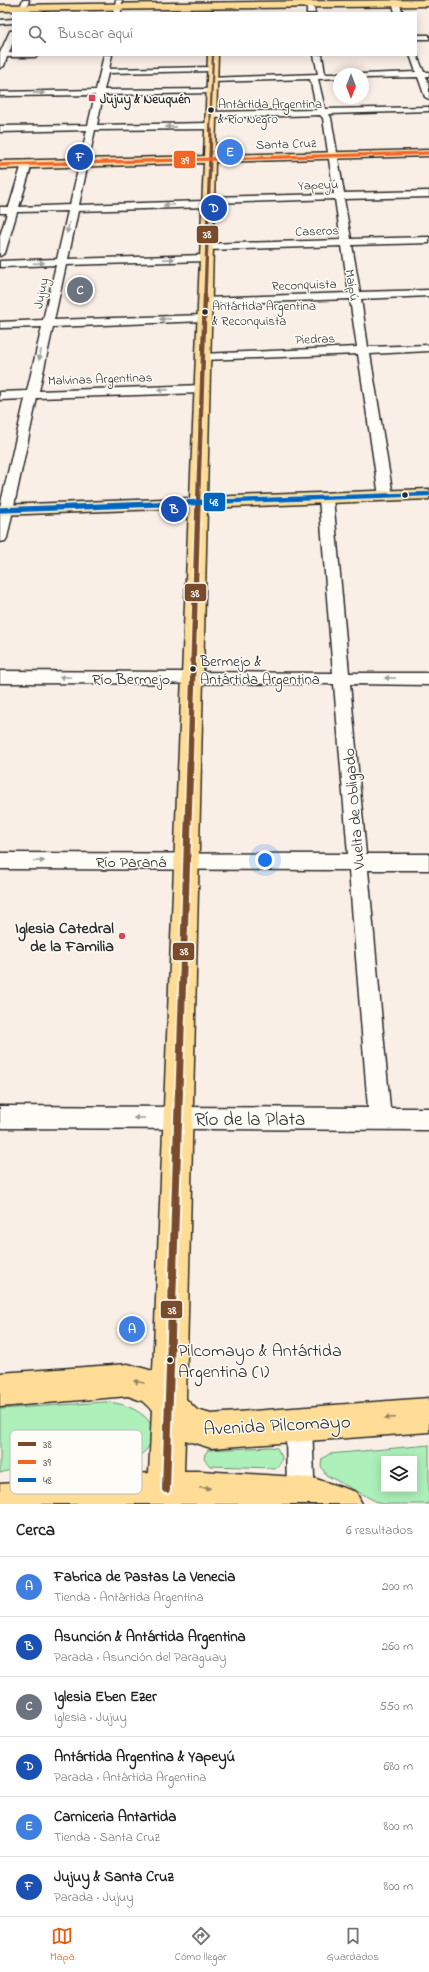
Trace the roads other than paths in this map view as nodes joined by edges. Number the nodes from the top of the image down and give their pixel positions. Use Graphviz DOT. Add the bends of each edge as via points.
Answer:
graph roads {
  1 [pos="395,2"];
  2 [pos="429,3"];
  3 [pos="118,6"];
  4 [pos="215,6"];
  5 [pos="307,6"];
  6 [pos="23,7"];
  7 [pos="0,8"];
  8 [pos="399,12"];
  9 [pos="0,22"];
  10 [pos="12,22"];
  11 [pos="12,34"];
  12 [pos="417,37"];
  13 [pos="429,37"];
  14 [pos="2,55"];
  15 [pos="108,56"];
  16 [pos="213,56"];
  17 [pos="318,56"];
  18 [pos="415,56"];
  19 [pos="0,66"];
  20 [pos="104,71"];
  21 [pos="212,74"];
  22 [pos="425,74"];
  23 [pos="333,76"];
  24 [pos="369,76"];
  25 [pos="318,77"];
  26 [pos="212,91"];
  27 [pos="100,92"];
  28 [pos="0,94"];
  29 [pos="429,97"];
  30 [pos="429,110"];
  31 [pos="323,112"];
  32 [pos="210,121"];
  33 [pos="92,128"];
  34 [pos="0,129"];
  35 [pos="429,153"];
  36 [pos="333,156"];
  37 [pos="209,159"];
  38 [pos="84,163"];
  39 [pos="27,164"];
  40 [pos="0,165"];
  41 [pos="429,194"];
  42 [pos="339,196"];
  43 [pos="208,202"];
  44 [pos="73,208"];
  45 [pos="0,210"];
  46 [pos="13,210"];
  47 [pos="429,240"];
  48 [pos="346,243"];
  49 [pos="206,252"];
  50 [pos="0,253"];
  51 [pos="61,262"];
  52 [pos="0,264"];
  53 [pos="429,293"];
  54 [pos="355,296"];
  55 [pos="204,301"];
  56 [pos="204,318"];
  57 [pos="47,323"];
  58 [pos="0,325"];
  59 [pos="429,348"];
  60 [pos="363,351"];
  61 [pos="203,356"];
  62 [pos="202,389"];
  63 [pos="32,395"];
  64 [pos="0,396"];
  65 [pos="429,494"];
  66 [pos="386,496"];
  67 [pos="326,498"];
  68 [pos="198,503"];
  69 [pos="3,510"];
  70 [pos="0,538"];
  71 [pos="0,677"];
  72 [pos="192,678"];
  73 [pos="342,678"];
  74 [pos="429,678"];
  75 [pos="0,861"];
  76 [pos="186,861"];
  77 [pos="358,862"];
  78 [pos="429,862"];
  79 [pos="0,1117"];
  80 [pos="178,1118"];
  81 [pos="380,1119"];
  82 [pos="429,1119"];
  83 [pos="0,1390"];
  84 [pos="168,1405"];
  85 [pos="429,1415"];
  86 [pos="299,1424"];
  87 [pos="166,1489"];
  88 [pos="142,1491"];
  89 [pos="102,1494"];
  90 [pos="301,1500"];
  91 [pos="0,1502"];
  92 [pos="344,1504"];
  1 -- 2 [label="main road"];
  1 -- 5 [label="main road"];
  1 -- 8 [label="street"];
  3 -- 4 [label="main road"];
  3 -- 6 [label="main road"];
  4 -- 5 [label="main road"];
  6 -- 7 [label="main road"];
  9 -- 10 [label="street"];
  11 -- 14 [label="street"];
  12 -- 13 [label="street"];
  14 -- 19 [label="street"];
  15 -- 20 [label="street, Jujuy"];
  16 -- 21 [label="main road"];
  17 -- 25 [label="street, Maipú"];
  18 -- 22 [label="street"];
  20 -- 21 [label="street"];
  20 -- 27 [label="street, Jujuy"];
  21 -- 25 [label="street"];
  21 -- 26 [label="main road"];
  22 -- 24 [label="street"];
  22 -- 29 [label="street"];
  23 -- 25 [label="street"];
  25 -- 31 [label="street, Maipú" via="319,108"];
  26 -- 27 [label="street"];
  26 -- 32 [label="main road"];
  28 -- 27 [label="street, one-way"];
  27 -- 33 [label="street, Jujuy"];
  30 -- 31 [label="street"];
  31 -- 32 [label="street"];
  31 -- 36 [label="street, Maipú" via="327,118"];
  32 -- 33 [label="street, one-way"];
  32 -- 37 [label="main road"];
  33 -- 34 [label="street"];
  33 -- 38 [label="street, Jujuy"];
  35 -- 36 [label="main road, Santa Cruz"];
  36 -- 37 [label="main road, Santa Cruz"];
  36 -- 42 [label="street, Maipú"];
  37 -- 38 [label="main road, Santa Cruz"];
  37 -- 43 [label="main road"];
  38 -- 39 [label="main road, Santa Cruz"];
  38 -- 44 [label="street, Jujuy"];
  39 -- 40 [label="main road, Santa Cruz"];
  39 -- 46 [label="street"];
  41 -- 42 [label="street, Yapeyú"];
  42 -- 43 [label="street, Yapeyú"];
  42 -- 48 [label="street, Maipú"];
  43 -- 44 [label="street, Yapeyú, one-way"];
  43 -- 49 [label="main road"];
  44 -- 46 [label="street, Yapeyú"];
  44 -- 51 [label="street, Jujuy, one-way"];
  45 -- 46 [label="street, Yapeyú"];
  46 -- 50 [label="street"];
  47 -- 48 [label="street, Caseros"];
  48 -- 49 [label="street, Caseros"];
  48 -- 54 [label="street, Maipú"];
  51 -- 49 [label="street, Caseros, one-way"];
  49 -- 55 [label="main road"];
  52 -- 51 [label="street, Caseros, one-way"];
  51 -- 57 [label="street, Jujuy"];
  53 -- 54 [label="street, Reconquista"];
  54 -- 55 [label="street, Reconquista"];
  54 -- 60 [label="street, Maipú"];
  55 -- 56 [label="main road"];
  56 -- 57 [label="street, one-way"];
  56 -- 61 [label="main road"];
  57 -- 58 [label="street"];
  57 -- 63 [label="street, Jujuy, one-way"];
  59 -- 60 [label="street, Piedras"];
  60 -- 61 [label="street, Piedras"];
  60 -- 66 [label="street, Maipú"];
  61 -- 62 [label="main road"];
  62 -- 63 [label="street, Malvinas Argentinas, one-way"];
  62 -- 68 [label="main road"];
  63 -- 64 [label="street, Malvinas Argentinas"];
  63 -- 69 [label="street, Jujuy"];
  65 -- 66 [label="main road"];
  66 -- 67 [label="main road"];
  67 -- 68 [label="main road"];
  67 -- 73 [label="street, Vuelta de Obligado"];
  68 -- 69 [label="main road"];
  68 -- 72 [label="main road"];
  69 -- 70 [label="street, Jujuy"];
  72 -- 71 [label="street, Río Bermejo, one-way"];
  72 -- 73 [label="street, Río Bermejo"];
  72 -- 76 [label="main road"];
  74 -- 73 [label="street, Río Bermejo, one-way"];
  73 -- 77 [label="street, Vuelta de Obligado"];
  75 -- 76 [label="street, Río Paraná, one-way"];
  76 -- 77 [label="street, Río Paraná"];
  76 -- 80 [label="main road"];
  77 -- 78 [label="street, Río Paraná"];
  77 -- 81 [label="street, Vuelta de Obligado"];
  80 -- 79 [label="street, Río de la Plata, one-way"];
  80 -- 81 [label="street, Río de la Plata"];
  80 -- 84 [label="main road"];
  81 -- 82 [label="street, Río de la Plata"];
  84 -- 83 [label="main road, Avenida Pilcomayo, one-way" via="162,1395 151,1386 133,1380"];
  84 -- 86 [label="main road, Avenida Pilcomayo" via="181,1421 199,1430"];
  84 -- 87 [label="main road"];
  85 -- 86 [label="main road, Avenida Pilcomayo, one-way"];
  86 -- 90 [label="street"];
  87 -- 88 [label="main road"];
  87 -- 90 [label="main road, one-way" via="212,1488"];
  89 -- 91 [label="main road"];
  90 -- 92 [label="main road" via="326,1498"];
}
